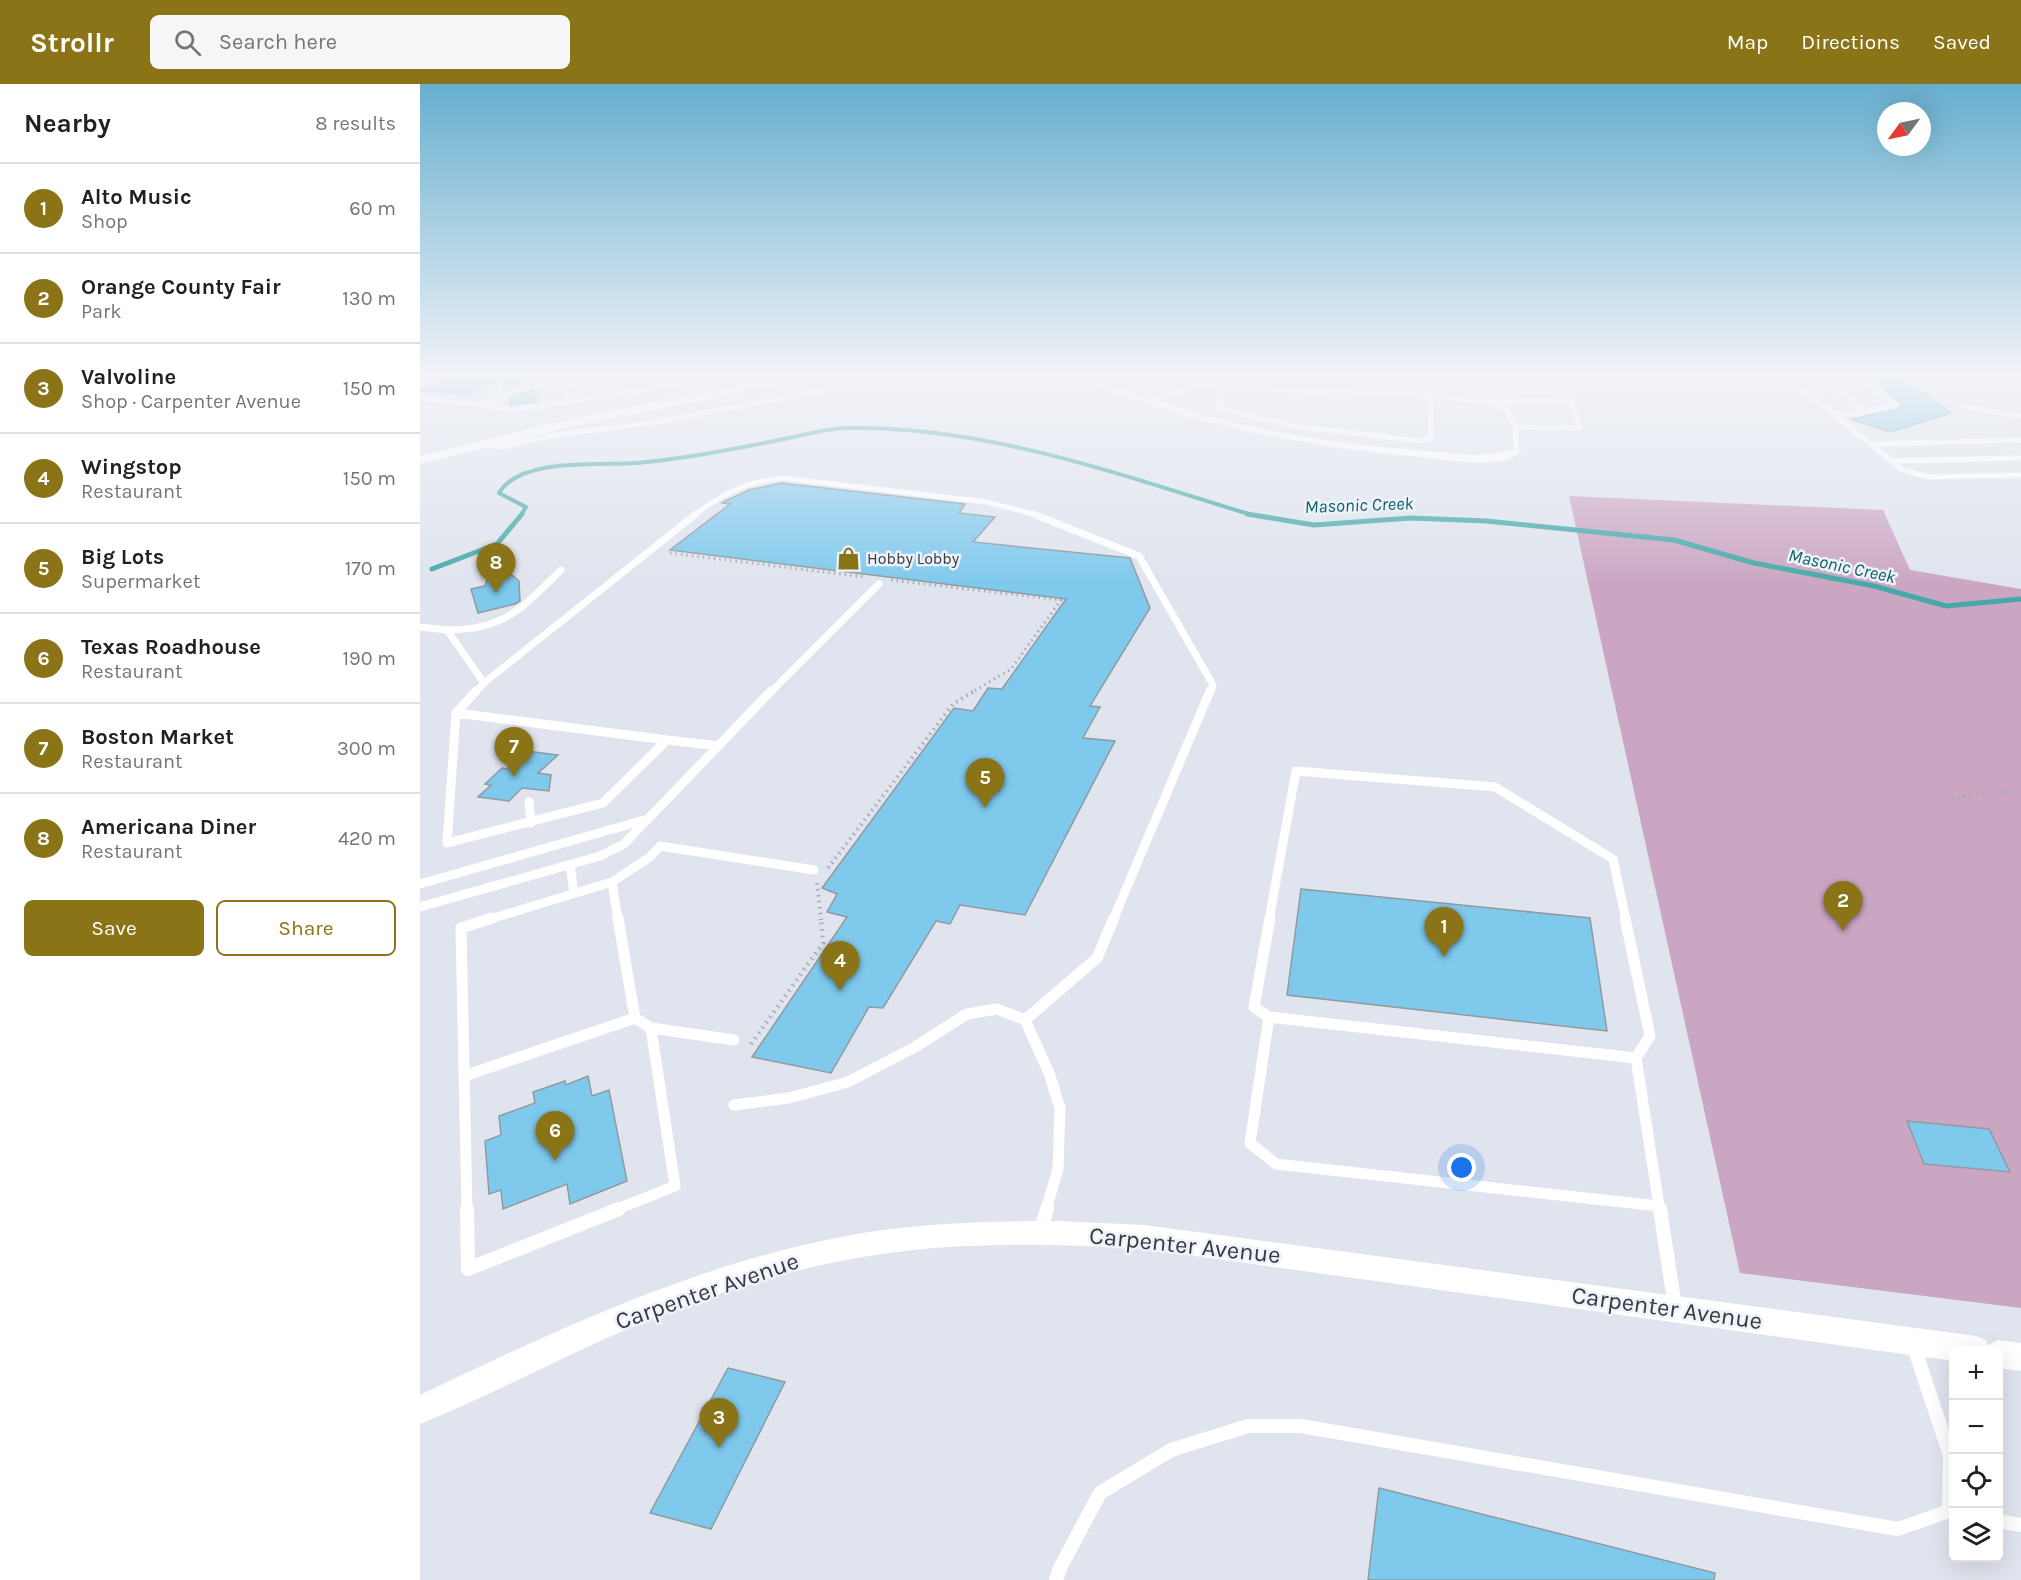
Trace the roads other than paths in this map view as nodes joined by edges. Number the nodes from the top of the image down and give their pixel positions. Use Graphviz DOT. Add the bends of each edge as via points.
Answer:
graph roads {
  1 [pos="472,446"];
  2 [pos="1344,446"];
  3 [pos="1516,446"];
  4 [pos="1873,446"];
  5 [pos="1516,452"];
  6 [pos="2021,458"];
  7 [pos="420,460"];
  8 [pos="1892,460"];
  9 [pos="2021,475"];
  10 [pos="561,570"];
  11 [pos="881,582"];
  12 [pos="420,627"];
  13 [pos="447,630"];
  14 [pos="484,683"];
  15 [pos="456,713"];
  16 [pos="668,739"];
  17 [pos="719,746"];
  18 [pos="529,802"];
  19 [pos="650,819"];
  20 [pos="531,823"];
  21 [pos="570,865"];
  22 [pos="814,870"];
  23 [pos="612,882"];
  24 [pos="420,884"];
  25 [pos="574,893"];
  26 [pos="420,907"];
  27 [pos="1269,1017"];
  28 [pos="635,1018"];
  29 [pos="1025,1020"];
  30 [pos="651,1028"];
  31 [pos="734,1040"];
  32 [pos="1636,1058"];
  33 [pos="464,1076"];
  34 [pos="734,1105"];
  35 [pos="1660,1206"];
  36 [pos="1040,1233"];
  37 [pos="1675,1309"];
  38 [pos="1913,1342"];
  39 [pos="1949,1347"];
  40 [pos="2003,1354"];
  41 [pos="2021,1356"];
  42 [pos="420,1410"];
  43 [pos="1951,1508"];
  44 [pos="1949,1513"];
  45 [pos="2003,1522"];
  46 [pos="2021,1525"];
  47 [pos="1056,1580"];
  1 -- 7 [label="street"];
  2 -- 5 [label="street" via="1474,458"];
  3 -- 5 [label="lane"];
  4 -- 8 [label="lane"];
  6 -- 8 [label="lane"];
  8 -- 9 [label="lane" via="1903,470 1929,477"];
  10 -- 13 [label="lane" via="511,618 467,631"];
  11 -- 17 [label="lane"];
  12 -- 13 [label="lane"];
  13 -- 14 [label="lane"];
  14 -- 15 [label="lane"];
  14 -- 29 [label="lane" via="726,491 753,481 784,478 987,502 1026,511 1138,556 1145,562 1213,685 1096,958"];
  15 -- 16 [label="lane"];
  15 -- 20 [label="lane" via="447,843"];
  16 -- 17 [label="lane"];
  16 -- 20 [label="lane" via="603,803"];
  17 -- 19 [label="lane"];
  18 -- 20 [label="lane"];
  19 -- 21 [label="lane" via="617,849"];
  19 -- 24 [label="lane"];
  21 -- 25 [label="lane"];
  21 -- 26 [label="lane"];
  22 -- 23 [label="lane" via="660,846"];
  23 -- 25 [label="lane"];
  23 -- 28 [label="lane"];
  25 -- 33 [label="lane" via="461,927"];
  27 -- 32 [label="lane"];
  27 -- 32 [label="lane" via="1254,1007 1296,771 1496,787 1613,859 1650,1036"];
  27 -- 35 [label="lane" via="1250,1143 1276,1164"];
  28 -- 30 [label="lane"];
  28 -- 33 [label="lane"];
  29 -- 34 [label="lane" via="997,1009 967,1014 848,1082 789,1098"];
  29 -- 36 [label="lane" via="1049,1073 1059,1108 1058,1169"];
  30 -- 31 [label="lane"];
  30 -- 33 [label="lane" via="675,1186 468,1269"];
  32 -- 35 [label="lane"];
  35 -- 37 [label="lane"];
  36 -- 37 [label="street, Carpenter Avenue" via="1164,1240"];
  36 -- 42 [label="street, Carpenter Avenue" via="894,1241 772,1265 641,1311"];
  37 -- 38 [label="street, Carpenter Avenue"];
  38 -- 39 [label="street, Carpenter Avenue"];
  38 -- 43 [label="lane" via="1950,1455"];
  40 -- 41 [label="street"];
  44 -- 47 [label="lane" via="1898,1529 1301,1426 1248,1426 1171,1450 1100,1493"];
  45 -- 46 [label="lane"];
}
